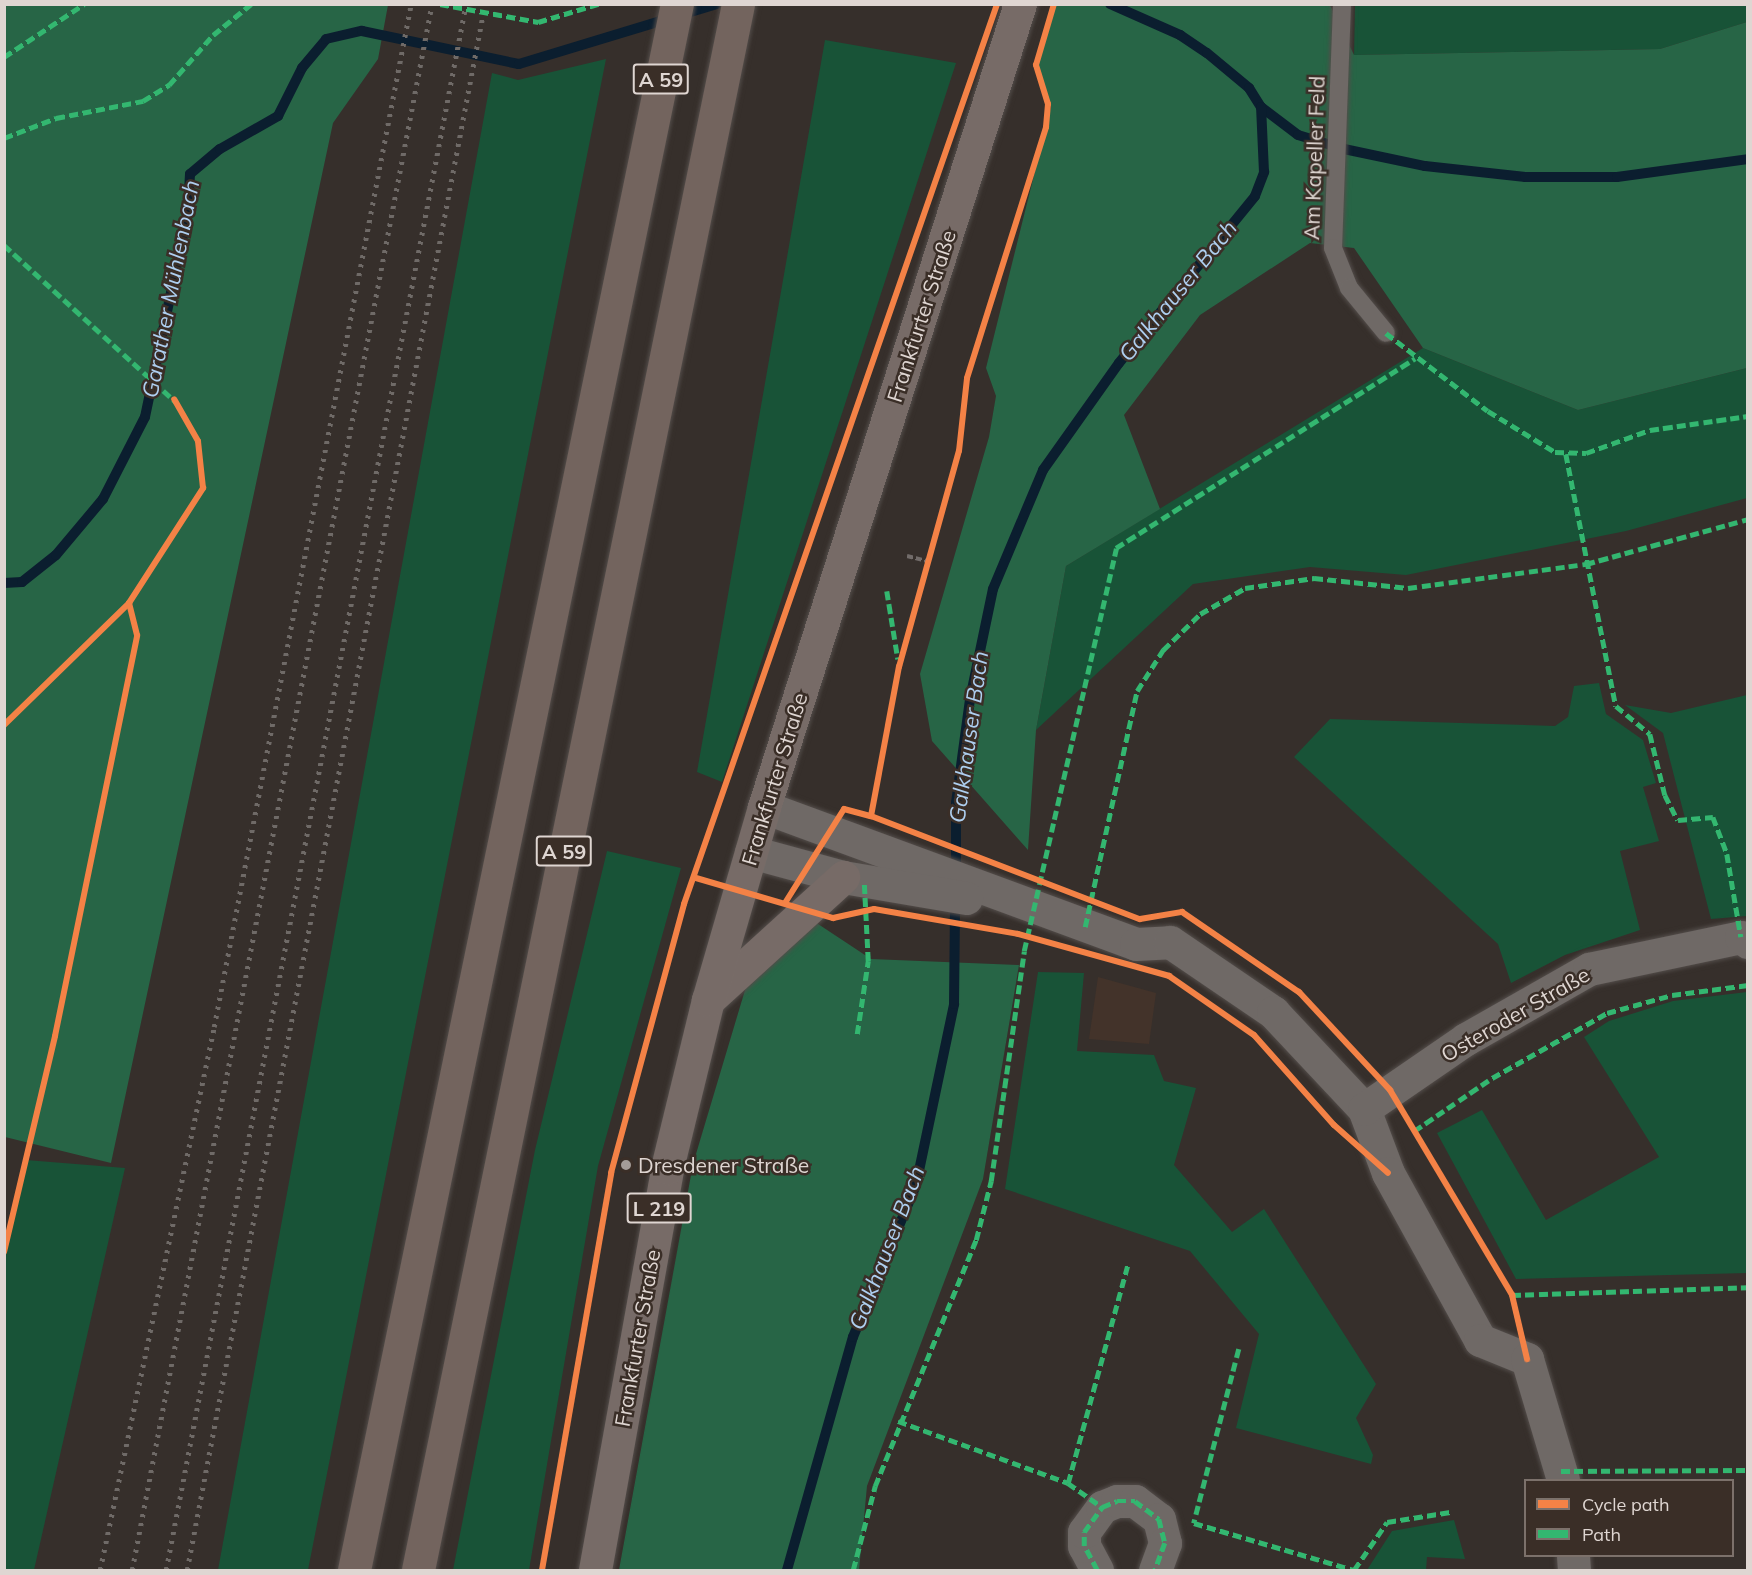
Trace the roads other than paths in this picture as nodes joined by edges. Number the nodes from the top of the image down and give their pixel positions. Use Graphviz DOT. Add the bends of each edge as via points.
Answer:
graph roads {
  1 [pos="677,4"];
  2 [pos="738,4"];
  3 [pos="1020,4"];
  4 [pos="1342,4"];
  5 [pos="1386,333"];
  6 [pos="764,807"];
  7 [pos="751,852"];
  8 [pos="843,877"];
  9 [pos="1036,910"];
  10 [pos="1748,942"];
  11 [pos="708,1000"];
  12 [pos="1364,1109"];
  13 [pos="1563,1479"];
  14 [pos="1154,1569"];
  15 [pos="354,1570"];
  16 [pos="418,1570"];
  17 [pos="596,1570"];
  18 [pos="1096,1570"];
  1 -- 15 [label="highway, A 59"];
  2 -- 16 [label="highway, A 59"];
  3 -- 6 [label="main road, Frankfurter Straße / L 219"];
  4 -- 5 [label="lane, Am Kapeller Feld" via="1333,248 1349,288"];
  6 -- 7 [label="main road, Frankfurter Straße / L 219"];
  6 -- 9 [label="street"];
  7 -- 8 [label="street"];
  7 -- 11 [label="main road, Frankfurter Straße / L 219"];
  8 -- 9 [label="street"];
  8 -- 11 [label="main road"];
  9 -- 12 [label="street" via="1136,944 1170,942 1273,1012"];
  10 -- 12 [label="street, Osteroder Straße" via="1740,937 1589,969 1467,1039"];
  11 -- 17 [label="main road, Frankfurter Straße / L 219" via="667,1168"];
  12 -- 13 [label="street" via="1388,1173 1480,1340 1527,1359"];
  14 -- 18 [label="street" via="1165,1543 1159,1519 1135,1501 1117,1501 1102,1507 1084,1532 1084,1546"];
}
